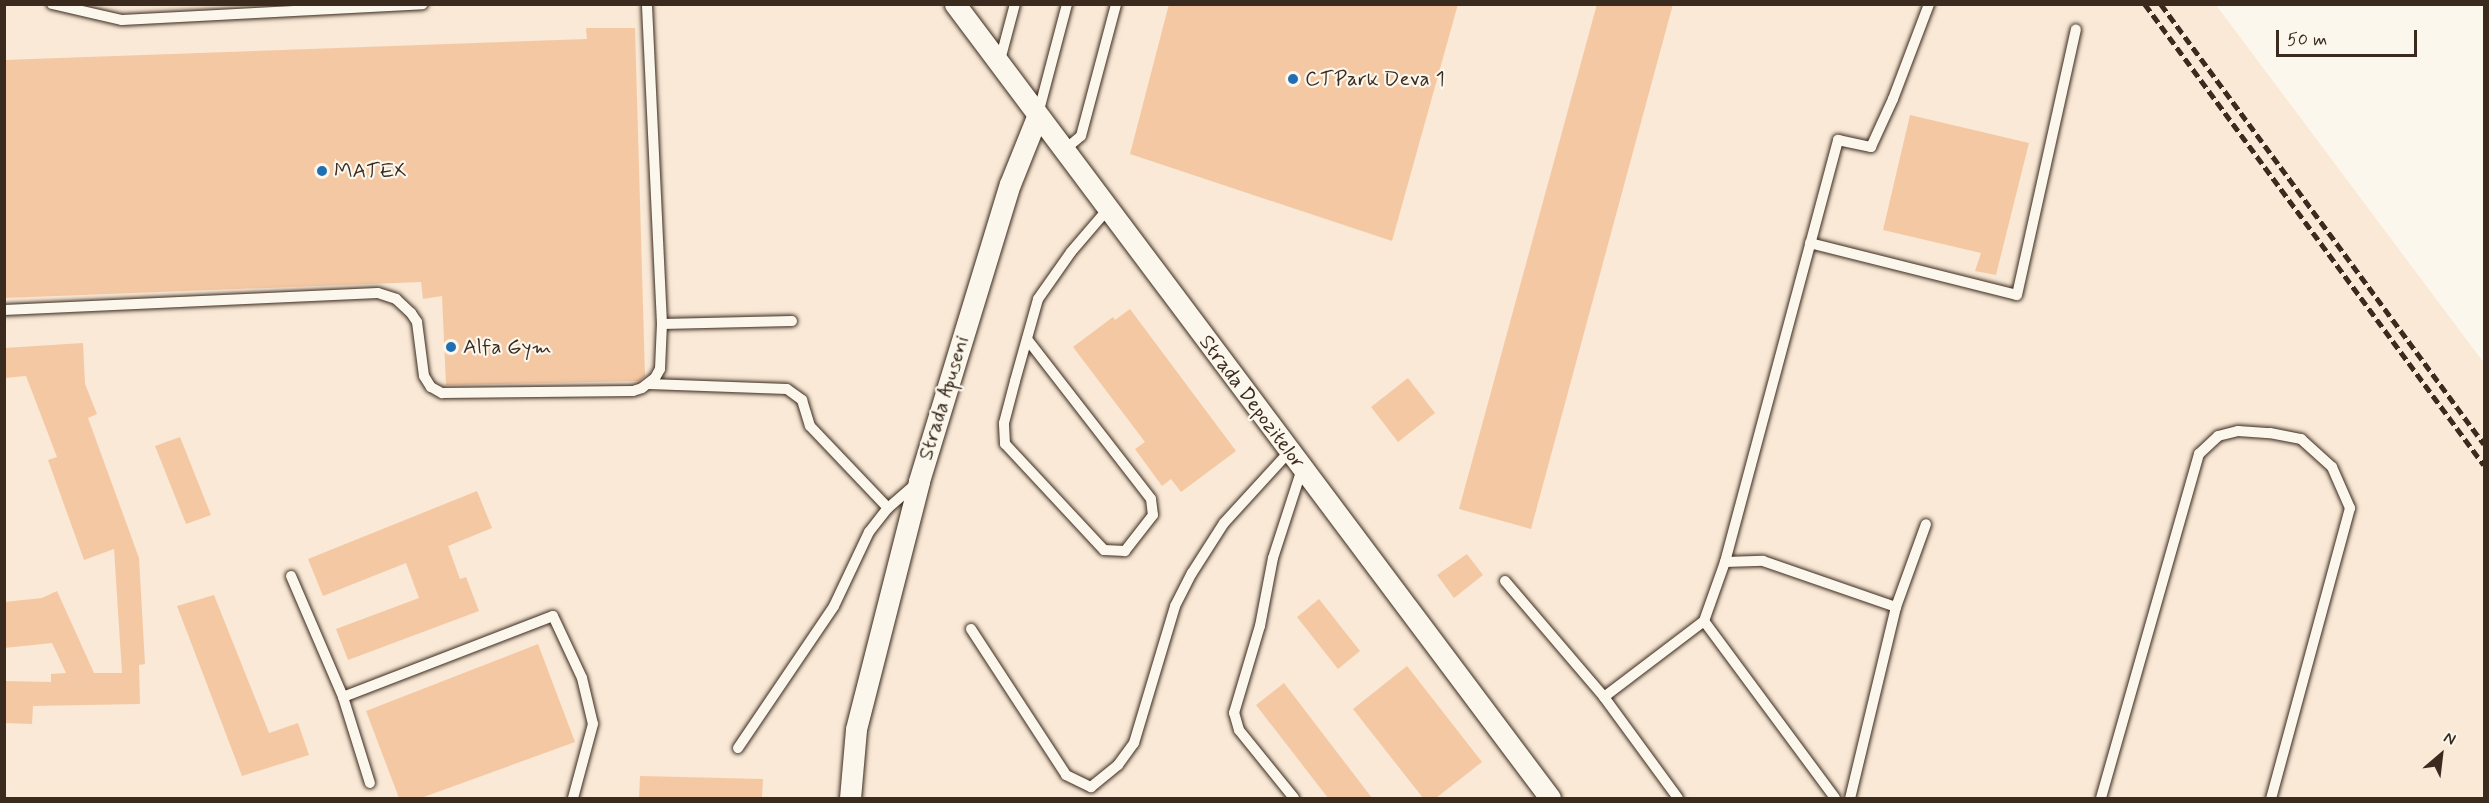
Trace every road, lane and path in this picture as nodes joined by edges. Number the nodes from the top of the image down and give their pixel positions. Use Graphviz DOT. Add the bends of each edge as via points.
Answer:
graph roads {
  1 [pos="52,4"];
  2 [pos="423,4"];
  3 [pos="648,4"];
  4 [pos="955,4"];
  5 [pos="1015,4"];
  6 [pos="1067,4"];
  7 [pos="1116,4"];
  8 [pos="1929,4"];
  9 [pos="2076,29"];
  10 [pos="999,64"];
  11 [pos="1038,117"];
  12 [pos="1063,151"];
  13 [pos="1107,210"];
  14 [pos="1810,243"];
  15 [pos="4,310"];
  16 [pos="792,321"];
  17 [pos="662,324"];
  18 [pos="1027,339"];
  19 [pos="649,384"];
  20 [pos="1289,452"];
  21 [pos="1302,469"];
  22 [pos="919,481"];
  23 [pos="888,508"];
  24 [pos="1926,524"];
  25 [pos="1725,562"];
  26 [pos="291,576"];
  27 [pos="1505,581"];
  28 [pos="1896,607"];
  29 [pos="1704,621"];
  30 [pos="971,629"];
  31 [pos="343,697"];
  32 [pos="1604,697"];
  33 [pos="738,748"];
  34 [pos="370,783"];
  35 [pos="573,798"];
  36 [pos="850,798"];
  37 [pos="1294,798"];
  38 [pos="1550,798"];
  39 [pos="1678,798"];
  40 [pos="1835,798"];
  41 [pos="1850,798"];
  42 [pos="2101,798"];
  43 [pos="2271,798"];
  1 -- 2 [label="lane" via="122,20"];
  3 -- 17 [label="lane"];
  4 -- 10 [label="street, Strada Depozitelor"];
  5 -- 10 [label="lane"];
  6 -- 11 [label="lane, Strada Apuseni"];
  7 -- 12 [label="lane" via="1081,136"];
  8 -- 14 [label="lane" via="1871,147 1838,140"];
  9 -- 14 [label="lane" via="2018,296"];
  10 -- 11 [label="street, Strada Depozitelor"];
  11 -- 12 [label="street, Strada Depozitelor"];
  11 -- 22 [label="street, Strada Apuseni" via="1010,184"];
  12 -- 13 [label="street, Strada Depozitelor"];
  13 -- 18 [label="lane" via="1038,299"];
  13 -- 20 [label="street, Strada Depozitelor"];
  14 -- 25 [label="lane"];
  15 -- 19 [label="lane" via="378,293 396,299 411,312 417,322 424,376 431,387 442,393 633,391"];
  16 -- 17 [label="lane"];
  17 -- 19 [label="lane" via="660,369"];
  18 -- 18 [label="lane" via="1151,500 1153,515 1125,551 1104,550 1005,444 1004,423"];
  19 -- 23 [label="lane" via="788,389 802,400 810,426"];
  20 -- 21 [label="street, Strada Depozitelor"];
  20 -- 30 [label="lane" via="1224,523 1192,573 1175,606 1134,743 1118,765 1091,787 1066,776"];
  21 -- 37 [label="lane" via="1273,558 1260,626 1234,713 1239,730"];
  21 -- 38 [label="street, Strada Depozitelor"];
  22 -- 23 [label="lane"];
  22 -- 36 [label="street, Strada Apuseni" via="856,729"];
  23 -- 33 [label="lane" via="869,532 834,606"];
  24 -- 28 [label="lane"];
  25 -- 28 [label="lane" via="1763,561"];
  25 -- 29 [label="lane"];
  26 -- 31 [label="lane"];
  27 -- 32 [label="lane"];
  28 -- 41 [label="lane"];
  29 -- 32 [label="lane"];
  29 -- 40 [label="lane"];
  31 -- 34 [label="lane"];
  31 -- 35 [label="lane" via="553,616 582,678 593,724"];
  32 -- 39 [label="lane"];
  42 -- 43 [label="lane" via="2199,454 2218,435 2238,431 2301,439 2332,466 2350,508"];
}
